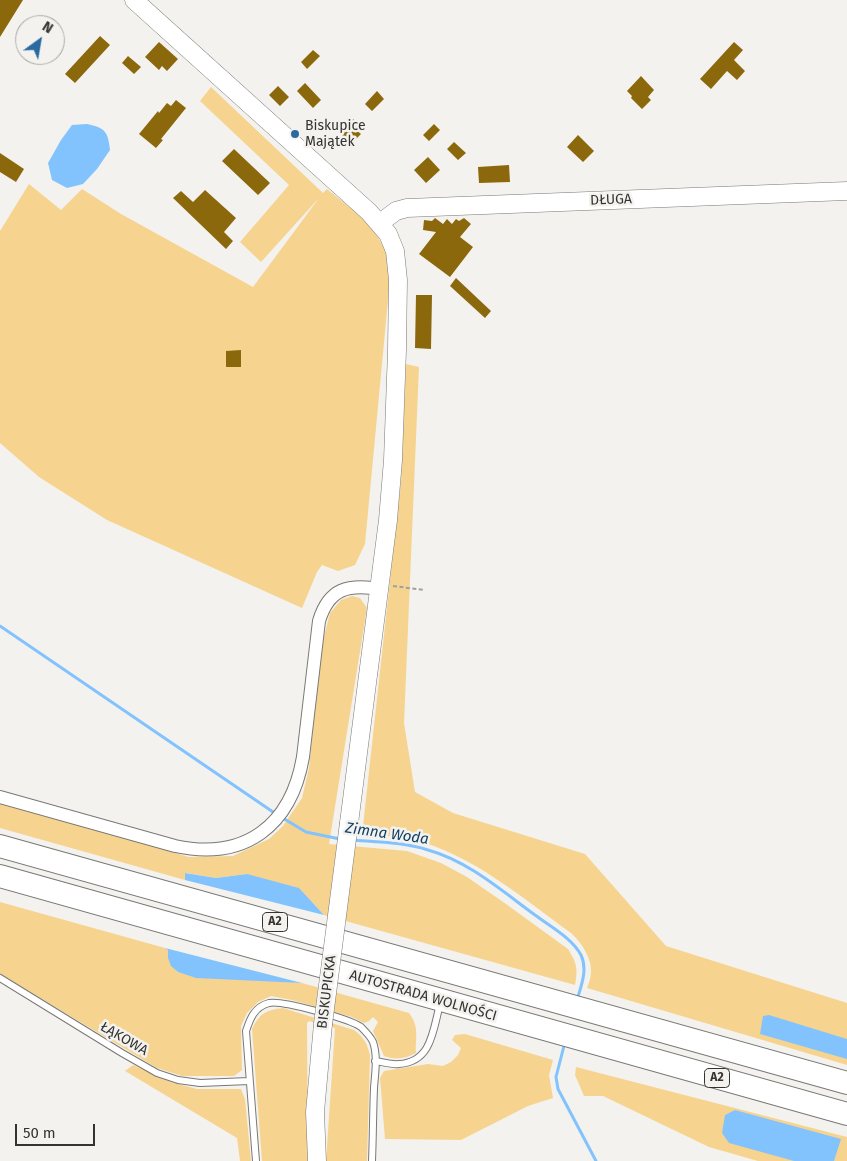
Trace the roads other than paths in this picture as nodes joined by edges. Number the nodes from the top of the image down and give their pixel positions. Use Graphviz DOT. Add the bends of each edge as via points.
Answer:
graph roads {
  1 [pos="134,0"];
  2 [pos="847,191"];
  3 [pos="380,223"];
  4 [pos="380,587"];
  5 [pos="0,796"];
  6 [pos="0,846"];
  7 [pos="0,876"];
  8 [pos="0,978"];
  9 [pos="440,1000"];
  10 [pos="375,1061"];
  11 [pos="249,1081"];
  12 [pos="847,1083"];
  13 [pos="847,1114"];
  14 [pos="256,1161"];
  15 [pos="317,1161"];
  16 [pos="372,1161"];
  1 -- 3 [label="main road"];
  2 -- 3 [label="main road, DŁUGA" via="407,208 396,211"];
  3 -- 4 [label="main road, BISKUPICKA" via="396,251 398,270 393,460"];
  4 -- 5 [label="street" via="354,586 342,590 322,610 299,779 280,815 254,838 234,846 197,850"];
  4 -- 15 [label="main road, BISKUPICKA, bridge" via="323,1024 316,1112"];
  6 -- 12 [label="highway, A2"];
  7 -- 9 [label="highway, AUTOSTRADA WOLNOŚCI / A2"];
  8 -- 11 [label="lane, ŁĄKOWA" via="157,1073 200,1083"];
  9 -- 10 [label="lane" via="430,1043 422,1056 398,1064"];
  9 -- 13 [label="highway, AUTOSTRADA WOLNOŚCI / A2"];
  10 -- 11 [label="lane" via="373,1042 360,1027 286,1004 269,1003 256,1010 246,1031"];
  10 -- 16 [label="lane"];
  11 -- 14 [label="lane"];
}
